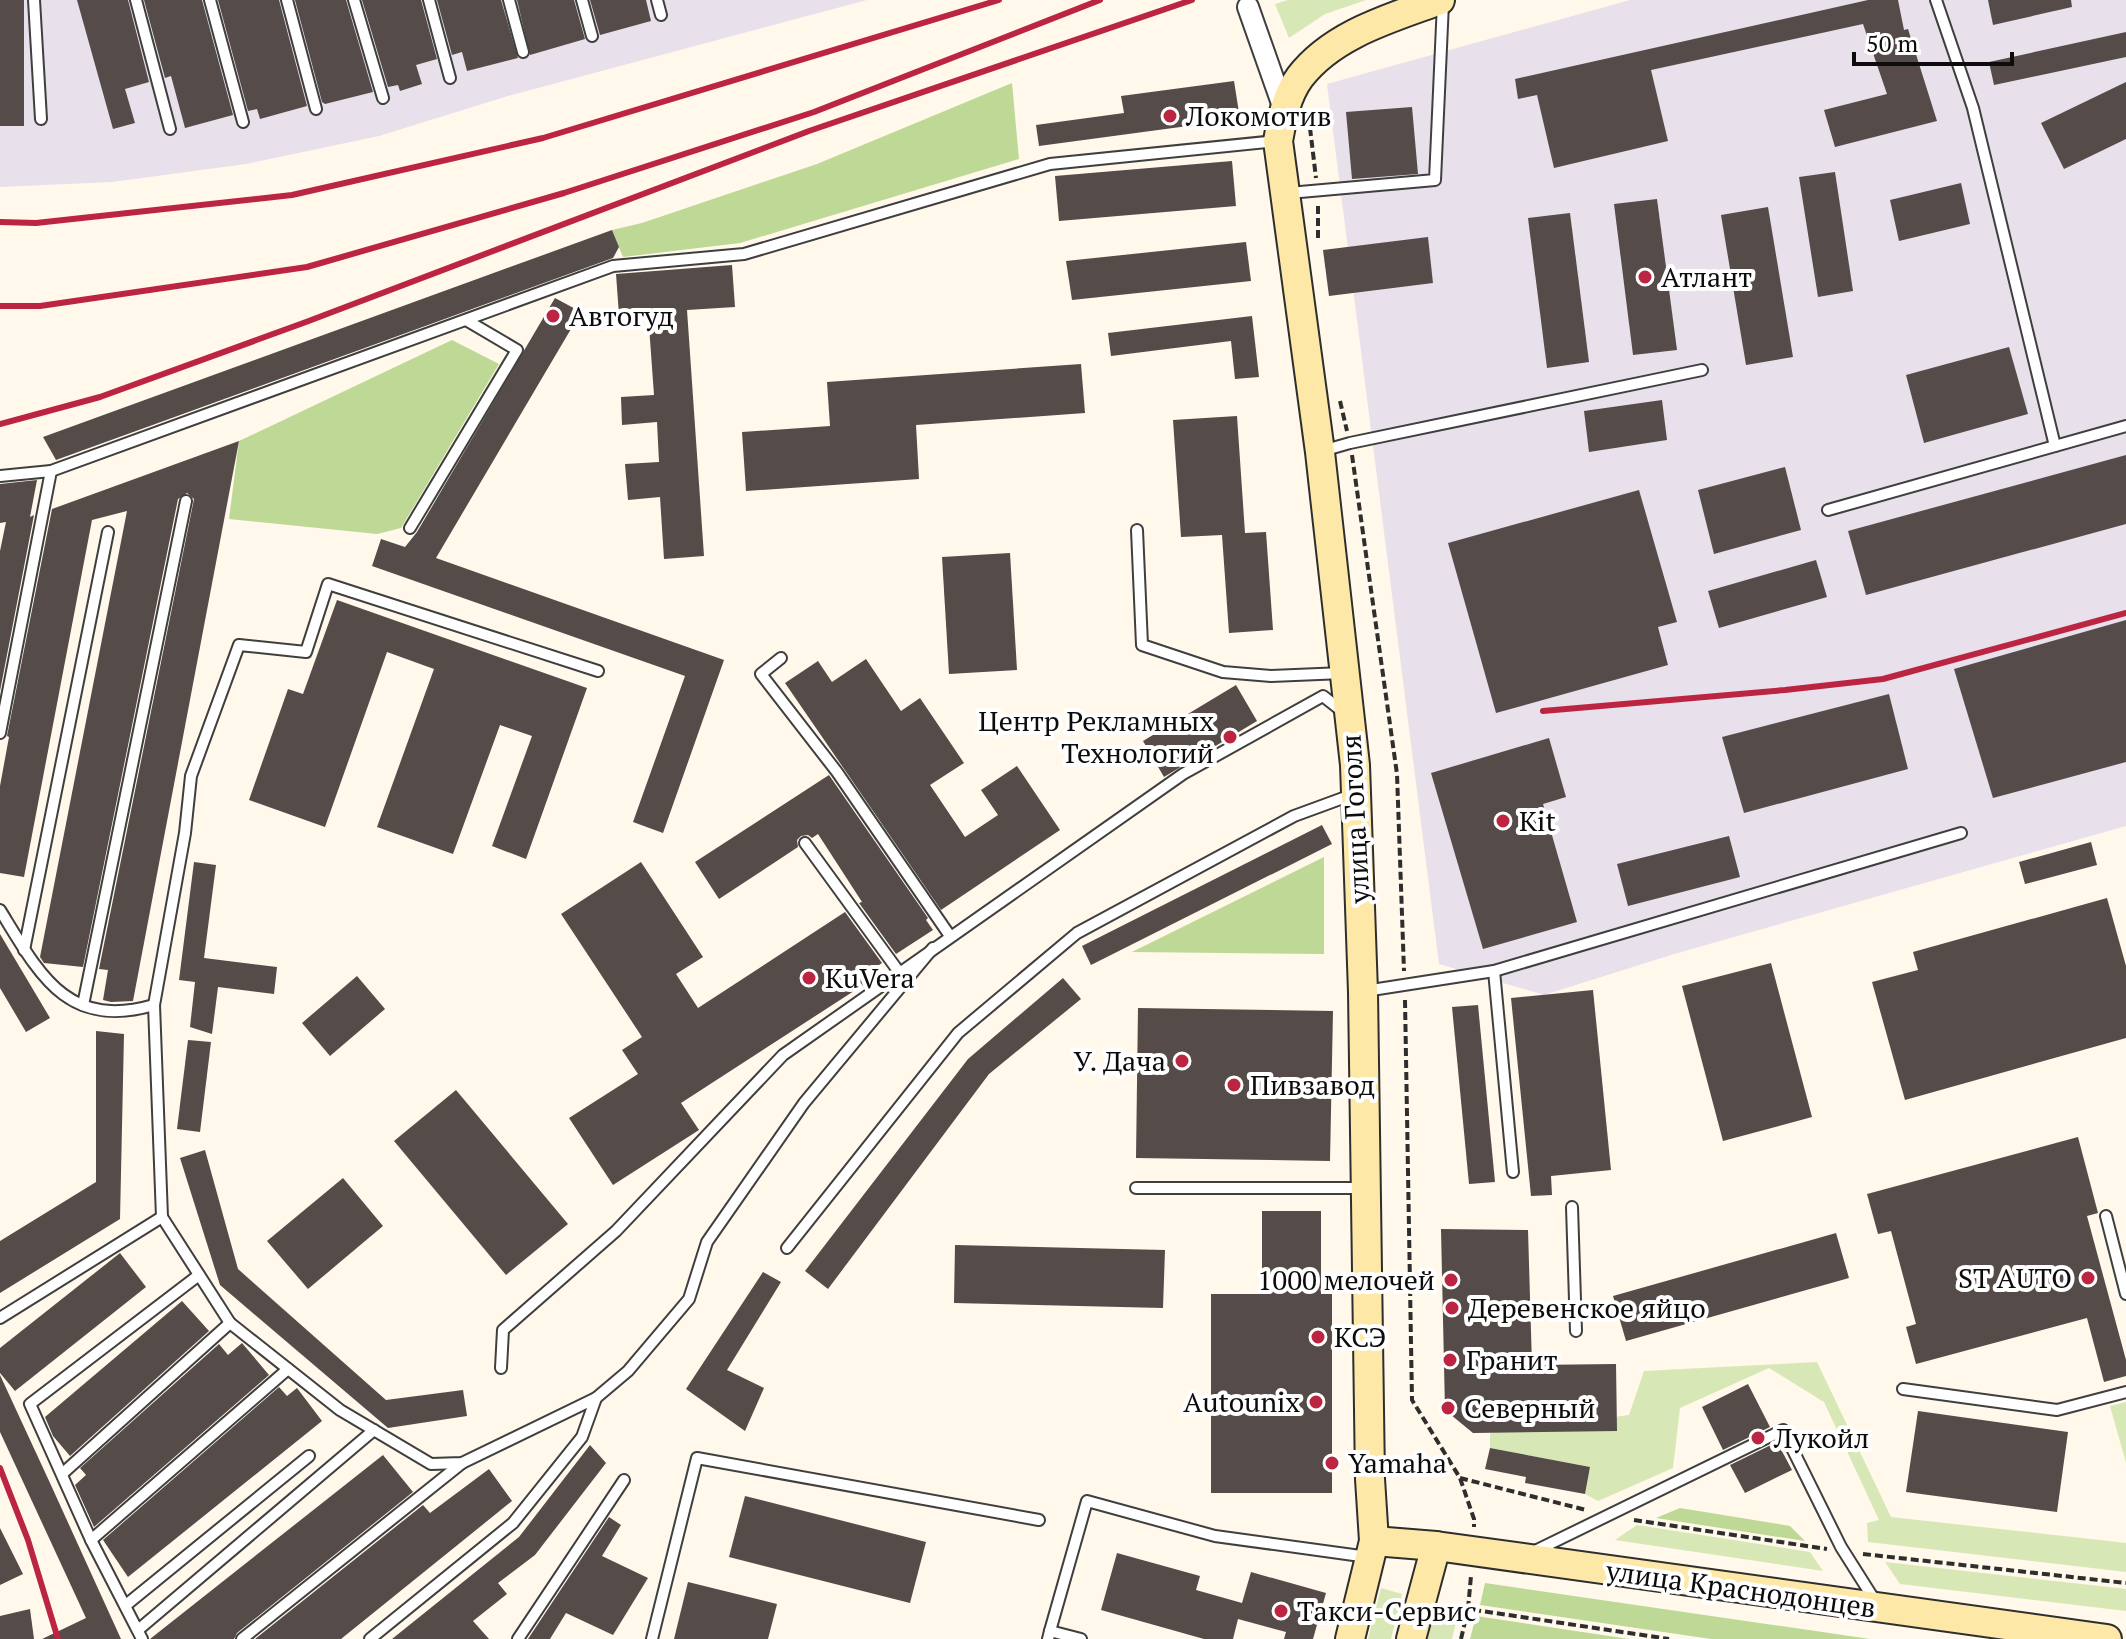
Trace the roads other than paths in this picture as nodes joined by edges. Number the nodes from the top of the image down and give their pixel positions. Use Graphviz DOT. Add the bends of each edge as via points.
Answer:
graph roads {
  1 [pos="34,0"];
  2 [pos="136,0"];
  3 [pos="210,0"];
  4 [pos="287,0"];
  5 [pos="354,0"];
  6 [pos="429,0"];
  7 [pos="509,0"];
  8 [pos="582,0"];
  9 [pos="657,0"];
  10 [pos="1442,0"];
  11 [pos="1936,0"];
  12 [pos="1248,7"];
  13 [pos="661,15"];
  14 [pos="592,36"];
  15 [pos="523,52"];
  16 [pos="450,78"];
  17 [pos="383,98"];
  18 [pos="316,109"];
  19 [pos="1284,109"];
  20 [pos="41,119"];
  21 [pos="243,122"];
  22 [pos="170,129"];
  23 [pos="1278,141"];
  24 [pos="1283,194"];
  25 [pos="466,320"];
  26 [pos="1702,370"];
  27 [pos="2126,426"];
  28 [pos="2055,446"];
  29 [pos="1320,452"];
  30 [pos="51,471"];
  31 [pos="0,476"];
  32 [pos="186,501"];
  33 [pos="1828,510"];
  34 [pos="410,528"];
  35 [pos="1137,530"];
  36 [pos="108,532"];
  37 [pos="781,658"];
  38 [pos="598,671"];
  39 [pos="1345,672"];
  40 [pos="1350,717"];
  41 [pos="0,733"];
  42 [pos="1356,793"];
  43 [pos="1961,833"];
  44 [pos="805,843"];
  45 [pos="0,910"];
  46 [pos="950,936"];
  47 [pos="933,948"];
  48 [pos="24,950"];
  49 [pos="1494,971"];
  50 [pos="899,972"];
  51 [pos="1363,992"];
  52 [pos="83,1005"];
  53 [pos="154,1005"];
  54 [pos="1513,1172"];
  55 [pos="1136,1188"];
  56 [pos="1365,1188"];
  57 [pos="1572,1207"];
  58 [pos="2106,1216"];
  59 [pos="162,1217"];
  60 [pos="787,1248"];
  61 [pos="199,1275"];
  62 [pos="2124,1279"];
  63 [pos="2126,1294"];
  64 [pos="0,1318"];
  65 [pos="230,1323"];
  66 [pos="1576,1331"];
  67 [pos="501,1368"];
  68 [pos="288,1369"];
  69 [pos="1903,1389"];
  70 [pos="2126,1392"];
  71 [pos="596,1398"];
  72 [pos="374,1430"];
  73 [pos="309,1456"];
  74 [pos="462,1463"];
  75 [pos="62,1474"];
  76 [pos="624,1480"];
  77 [pos="1039,1520"];
  78 [pos="91,1540"];
  79 [pos="1436,1546"];
  80 [pos="1372,1549"];
  81 [pos="1521,1558"];
  82 [pos="126,1605"];
  83 [pos="1880,1609"];
  84 [pos="140,1634"];
  85 [pos="1049,1635"];
  86 [pos="242,1639"];
  87 [pos="370,1639"];
  88 [pos="518,1639"];
  89 [pos="652,1639"];
  90 [pos="1081,1639"];
  91 [pos="1350,1639"];
  92 [pos="1411,1639"];
  93 [pos="2107,1639"];
  1 -- 20 [label="lane"];
  2 -- 22 [label="lane"];
  3 -- 21 [label="lane"];
  4 -- 18 [label="lane"];
  5 -- 17 [label="lane"];
  6 -- 16 [label="lane"];
  7 -- 15 [label="lane"];
  8 -- 14 [label="lane"];
  9 -- 13 [label="lane"];
  10 -- 19 [label="street, улица Гоголя" via="1372,25 1323,54 1299,79"];
  10 -- 24 [label="lane" via="1435,180"];
  11 -- 28 [label="lane" via="1973,108"];
  12 -- 19 [label="street"];
  19 -- 23 [label="street, улица Гоголя"];
  23 -- 24 [label="street, улица Гоголя"];
  23 -- 25 [label="lane" via="1050,164 744,254 613,266"];
  24 -- 29 [label="street, улица Гоголя"];
  25 -- 30 [label="lane"];
  25 -- 34 [label="lane" via="517,350"];
  26 -- 29 [label="lane"];
  27 -- 28 [label="lane"];
  28 -- 33 [label="lane"];
  29 -- 39 [label="street, улица Гоголя"];
  30 -- 31 [label="lane"];
  30 -- 41 [label="lane"];
  32 -- 52 [label="lane"];
  35 -- 39 [label="lane" via="1142,645 1223,672"];
  36 -- 48 [label="lane"];
  37 -- 46 [label="lane" via="761,674 837,772"];
  38 -- 53 [label="lane" via="328,584 306,652 239,645 191,776"];
  39 -- 40 [label="street, улица Гоголя"];
  40 -- 42 [label="street, улица Гоголя"];
  40 -- 46 [label="lane" via="1323,696 1285,716 1183,774"];
  42 -- 51 [label="street, улица Гоголя"];
  42 -- 60 [label="lane" via="1294,816 1077,933 958,1033"];
  43 -- 49 [label="lane"];
  44 -- 50 [label="lane"];
  45 -- 48 [label="lane"];
  46 -- 47 [label="lane"];
  47 -- 50 [label="lane"];
  47 -- 71 [label="lane" via="804,1103 707,1242 689,1299 628,1371"];
  48 -- 52 [label="lane" via="57,991"];
  49 -- 51 [label="lane"];
  49 -- 54 [label="lane"];
  50 -- 67 [label="lane" via="783,1055 616,1231 503,1330"];
  51 -- 56 [label="street, улица Гоголя"];
  52 -- 53 [label="lane" via="97,1012 127,1013"];
  53 -- 59 [label="lane"];
  55 -- 56 [label="lane"];
  56 -- 80 [label="street, улица Гоголя"];
  57 -- 66 [label="lane"];
  58 -- 62 [label="lane"];
  59 -- 61 [label="lane"];
  59 -- 64 [label="lane"];
  61 -- 65 [label="lane"];
  61 -- 75 [label="lane" via="30,1404"];
  62 -- 63 [label="lane"];
  65 -- 68 [label="lane"];
  65 -- 75 [label="lane"];
  68 -- 72 [label="lane"];
  68 -- 78 [label="lane"];
  69 -- 70 [label="lane" via="2057,1410"];
  71 -- 74 [label="lane"];
  71 -- 87 [label="lane" via="582,1437 513,1523"];
  72 -- 74 [label="lane" via="431,1464"];
  72 -- 84 [label="lane"];
  73 -- 82 [label="lane"];
  74 -- 86 [label="lane"];
  75 -- 78 [label="lane"];
  76 -- 88 [label="lane"];
  77 -- 89 [label="lane" via="697,1458"];
  78 -- 82 [label="lane"];
  79 -- 80 [label="street, улица Краснодонцев"];
  79 -- 81 [label="street, улица Краснодонцев"];
  79 -- 92 [label="street"];
  80 -- 85 [label="lane" via="1215,1536 1087,1501"];
  80 -- 91 [label="street, улица Гоголя"];
  81 -- 83 [label="street, улица Краснодонцев"];
  81 -- 83 [label="lane" via="1783,1430"];
  82 -- 84 [label="lane"];
  83 -- 93 [label="street, улица Краснодонцев"];
  85 -- 90 [label="lane"];
}
